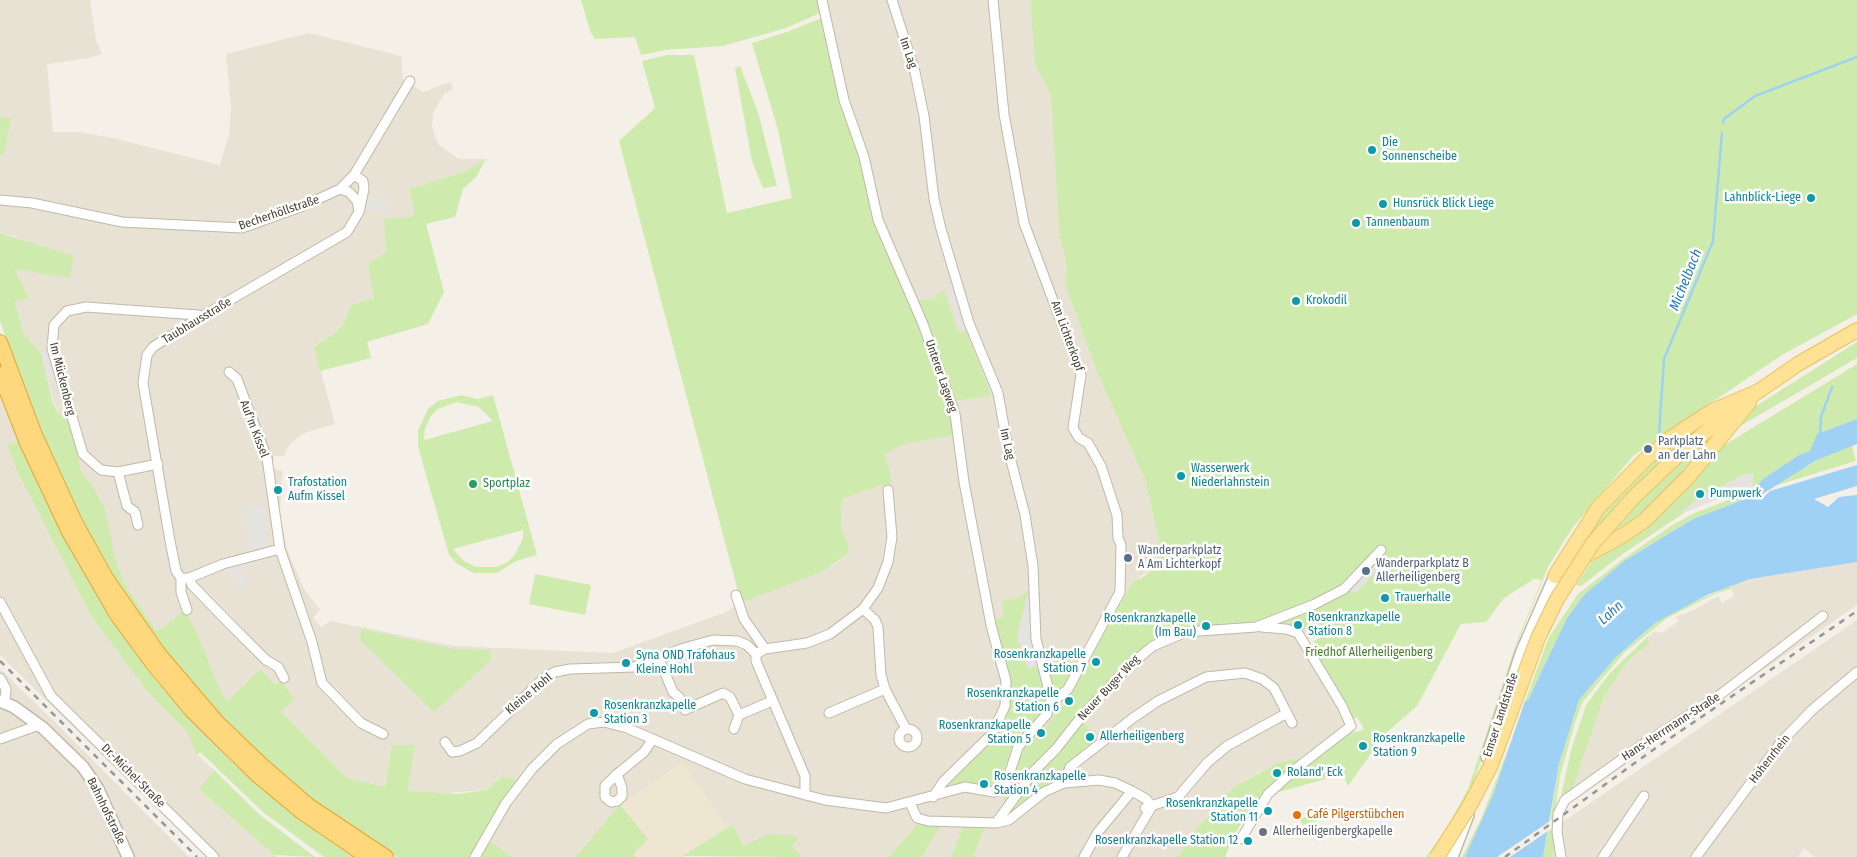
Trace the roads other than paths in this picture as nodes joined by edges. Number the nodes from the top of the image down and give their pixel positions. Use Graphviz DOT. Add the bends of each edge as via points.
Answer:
graph roads {
  1 [pos="822,0"];
  2 [pos="892,0"];
  3 [pos="993,0"];
  4 [pos="410,81"];
  5 [pos="352,177"];
  6 [pos="340,189"];
  7 [pos="0,200"];
  8 [pos="357,201"];
  9 [pos="359,212"];
  10 [pos="199,318"];
  11 [pos="1857,330"];
  12 [pos="0,342"];
  13 [pos="229,372"];
  14 [pos="0,374"];
  15 [pos="1759,391"];
  16 [pos="158,464"];
  17 [pos="118,472"];
  18 [pos="888,490"];
  19 [pos="138,525"];
  20 [pos="280,549"];
  21 [pos="1381,550"];
  22 [pos="1555,576"];
  23 [pos="185,578"];
  24 [pos="736,595"];
  25 [pos="0,602"];
  26 [pos="185,604"];
  27 [pos="863,609"];
  28 [pos="1823,616"];
  29 [pos="1256,627"];
  30 [pos="765,649"];
  31 [pos="756,654"];
  32 [pos="659,659"];
  33 [pos="1857,672"];
  34 [pos="0,678"];
  35 [pos="284,678"];
  36 [pos="885,689"];
  37 [pos="772,700"];
  38 [pos="3,702"];
  39 [pos="1050,704"];
  40 [pos="829,713"];
  41 [pos="1287,713"];
  42 [pos="739,716"];
  43 [pos="1292,722"];
  44 [pos="39,725"];
  45 [pos="734,729"];
  46 [pos="906,729"];
  47 [pos="383,734"];
  48 [pos="0,739"];
  49 [pos="653,739"];
  50 [pos="445,742"];
  51 [pos="617,774"];
  52 [pos="1064,783"];
  53 [pos="1132,791"];
  54 [pos="805,795"];
  55 [pos="1644,796"];
  56 [pos="933,797"];
  57 [pos="910,803"];
  58 [pos="1148,807"];
  59 [pos="996,823"];
  60 [pos="1241,838"];
  61 [pos="385,856"];
  62 [pos="128,857"];
  63 [pos="214,857"];
  64 [pos="367,857"];
  65 [pos="475,857"];
  66 [pos="1084,857"];
  67 [pos="1122,857"];
  68 [pos="1437,857"];
  69 [pos="1452,857"];
  70 [pos="1561,857"];
  71 [pos="1603,857"];
  72 [pos="1696,857"];
  1 -- 56 [label="street, Unterer Lagweg" via="844,100 864,157 878,220 923,324 955,414 964,482 994,640 1006,681 1005,706 992,734 943,782"];
  2 -- 39 [label="street, Im Lag" via="915,72 941,230 969,323 998,393 1029,538 1036,639"];
  3 -- 39 [label="street, Am Lichterkopf" via="1004,114 1024,223 1081,375 1073,428 1088,443 1101,466 1116,515 1121,545 1120,592 1068,689"];
  4 -- 5 [label="street, Becherhöllstraße"];
  5 -- 6 [label="street, Becherhöllstraße"];
  5 -- 8 [label="street"];
  5 -- 9 [label="street, Taubhausstraße" via="362,181 364,189"];
  6 -- 7 [label="street, Becherhöllstraße" via="302,206 232,229 122,222 32,203"];
  6 -- 8 [label="street" via="349,192"];
  8 -- 9 [label="street"];
  9 -- 10 [label="street, Taubhausstraße" via="348,232"];
  10 -- 16 [label="street, Taubhausstraße" via="153,347 145,361 143,382"];
  10 -- 17 [label="street, Im Mückenberg" via="198,315 86,307 67,310 54,325 52,349 83,454 97,468"];
  11 -- 15 [label="main road"];
  12 -- 61 [label="highway" via="35,435 71,515 106,578 150,642 198,701 256,760 308,805"];
  13 -- 20 [label="street, Auf'm Kissel" via="237,379 266,458"];
  14 -- 64 [label="highway" via="27,443 73,540 117,615 152,664 212,732 256,774 303,813"];
  15 -- 22 [label="main road" via="1689,476 1644,521"];
  15 -- 22 [label="main road" via="1712,411 1669,439 1646,459 1598,508"];
  15 -- 68 [label="main road, bridge" via="1696,440 1634,497 1593,543 1557,599 1538,638 1491,765 1459,825"];
  16 -- 17 [label="street, Im Mückenberg"];
  16 -- 23 [label="street, Taubhausstraße" via="175,563"];
  17 -- 19 [label="street" via="127,506 135,512"];
  18 -- 27 [label="street" via="892,534 888,562 878,588"];
  20 -- 23 [label="street"];
  20 -- 47 [label="street" via="300,603 322,683 361,723"];
  21 -- 29 [label="street, Neuer Buger Weg" via="1344,590"];
  22 -- 69 [label="street, Emser Landstraße" via="1522,651"];
  23 -- 26 [label="street, Taubhausstraße"];
  23 -- 35 [label="street" via="266,660 278,667"];
  24 -- 30 [label="street" via="744,619"];
  25 -- 63 [label="street, Dr.-Michel-Straße" via="51,696"];
  27 -- 30 [label="street" via="838,630 822,638 789,647"];
  27 -- 36 [label="street" via="875,620 878,628"];
  28 -- 70 [label="street, Hans-Herrmann-Straße" via="1717,697 1642,744 1565,800 1558,814"];
  29 -- 59 [label="street, Neuer Buger Weg" via="1186,632 1164,640 1142,654 1034,771"];
  29 -- 60 [label="street" via="1298,633 1351,726 1268,794"];
  30 -- 31 [label="street"];
  31 -- 32 [label="street, Kleine Hohl" via="743,643 726,639 696,644"];
  31 -- 37 [label="street" via="758,669"];
  32 -- 42 [label="street" via="673,692 685,710 725,693"];
  32 -- 50 [label="street, Kleine Hohl" via="634,667 555,672 544,678 477,743 452,752"];
  33 -- 72 [label="street, Hohenrhein" via="1812,710 1781,742"];
  34 -- 38 [label="street" via="6,689"];
  36 -- 40 [label="street"];
  36 -- 46 [label="street"];
  37 -- 42 [label="street"];
  37 -- 54 [label="street" via="806,776"];
  38 -- 44 [label="street, Bahnhofstraße"];
  39 -- 56 [label="street" via="1045,716 1018,747 1001,790 965,788"];
  41 -- 43 [label="street"];
  41 -- 52 [label="street" via="1273,686 1255,676 1238,673 1206,677 1158,701 1133,718 1070,767"];
  41 -- 58 [label="street" via="1227,746 1207,763 1178,797"];
  42 -- 45 [label="street"];
  44 -- 48 [label="street"];
  44 -- 62 [label="street, Bahnhofstraße" via="79,763 94,783"];
  49 -- 51 [label="street" via="644,752"];
  49 -- 54 [label="street" via="745,779"];
  49 -- 65 [label="street" via="604,722 588,724 571,733 544,756 521,783"];
  52 -- 53 [label="street" via="1100,780"];
  52 -- 59 [label="street" via="1046,791 1009,820"];
  53 -- 58 [label="street" via="1146,799"];
  53 -- 66 [label="street" via="1098,832"];
  54 -- 57 [label="street" via="864,807 886,808"];
  55 -- 71 [label="street"];
  56 -- 57 [label="street"];
  57 -- 59 [label="street" via="917,818 928,821"];
  58 -- 67 [label="street"];
}
